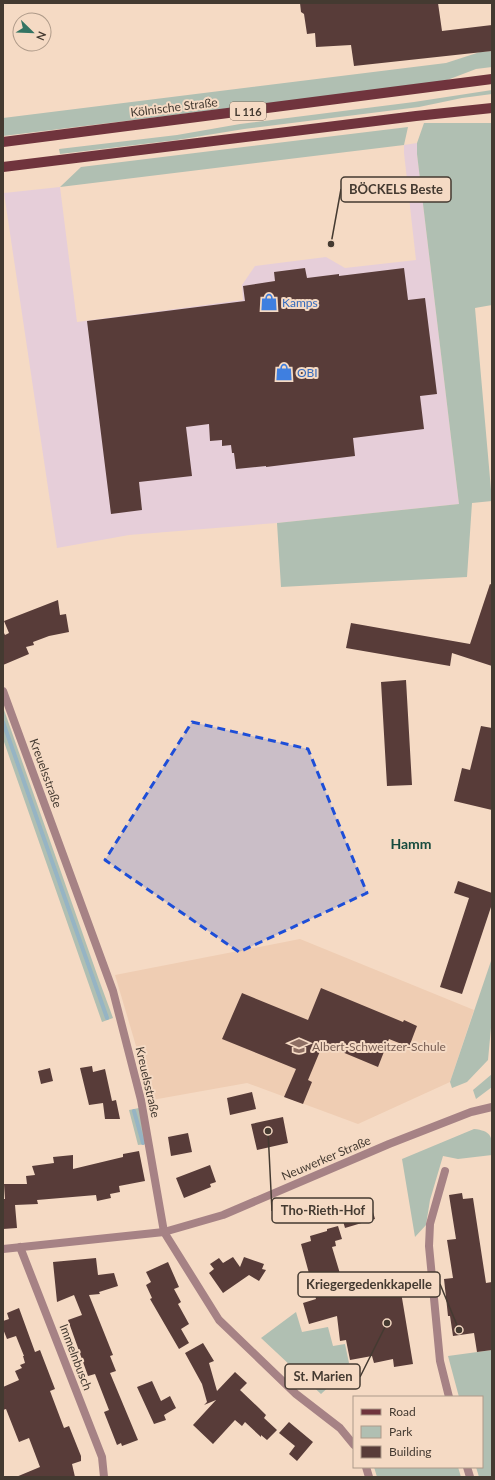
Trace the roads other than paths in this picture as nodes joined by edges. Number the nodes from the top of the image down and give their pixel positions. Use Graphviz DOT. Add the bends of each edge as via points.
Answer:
graph roads {
  1 [pos="492,79"];
  2 [pos="492,108"];
  3 [pos="3,142"];
  4 [pos="3,167"];
  5 [pos="3,691"];
  6 [pos="492,1107"];
  7 [pos="445,1171"];
  8 [pos="164,1232"];
  9 [pos="20,1247"];
  10 [pos="3,1249"];
  11 [pos="449,1396"];
  12 [pos="353,1444"];
  13 [pos="104,1477"];
  1 -- 3 [label="main road, Kölnische Straße / L 116"];
  2 -- 4 [label="main road, L 116"];
  5 -- 8 [label="street, Kreuelsstraße" via="113,990 141,1100"];
  6 -- 8 [label="street, Neuwerker Straße" via="471,1112 389,1144 223,1215"];
  7 -- 11 [label="street" via="430,1224 429,1246 440,1361"];
  8 -- 9 [label="street, Neuwerker Straße"];
  8 -- 12 [label="street, Kreuelsstraße" via="219,1320 296,1394 340,1428"];
  9 -- 10 [label="street, Neuwerker Straße"];
  9 -- 13 [label="street, Immelnbusch" via="102,1457"];
}
